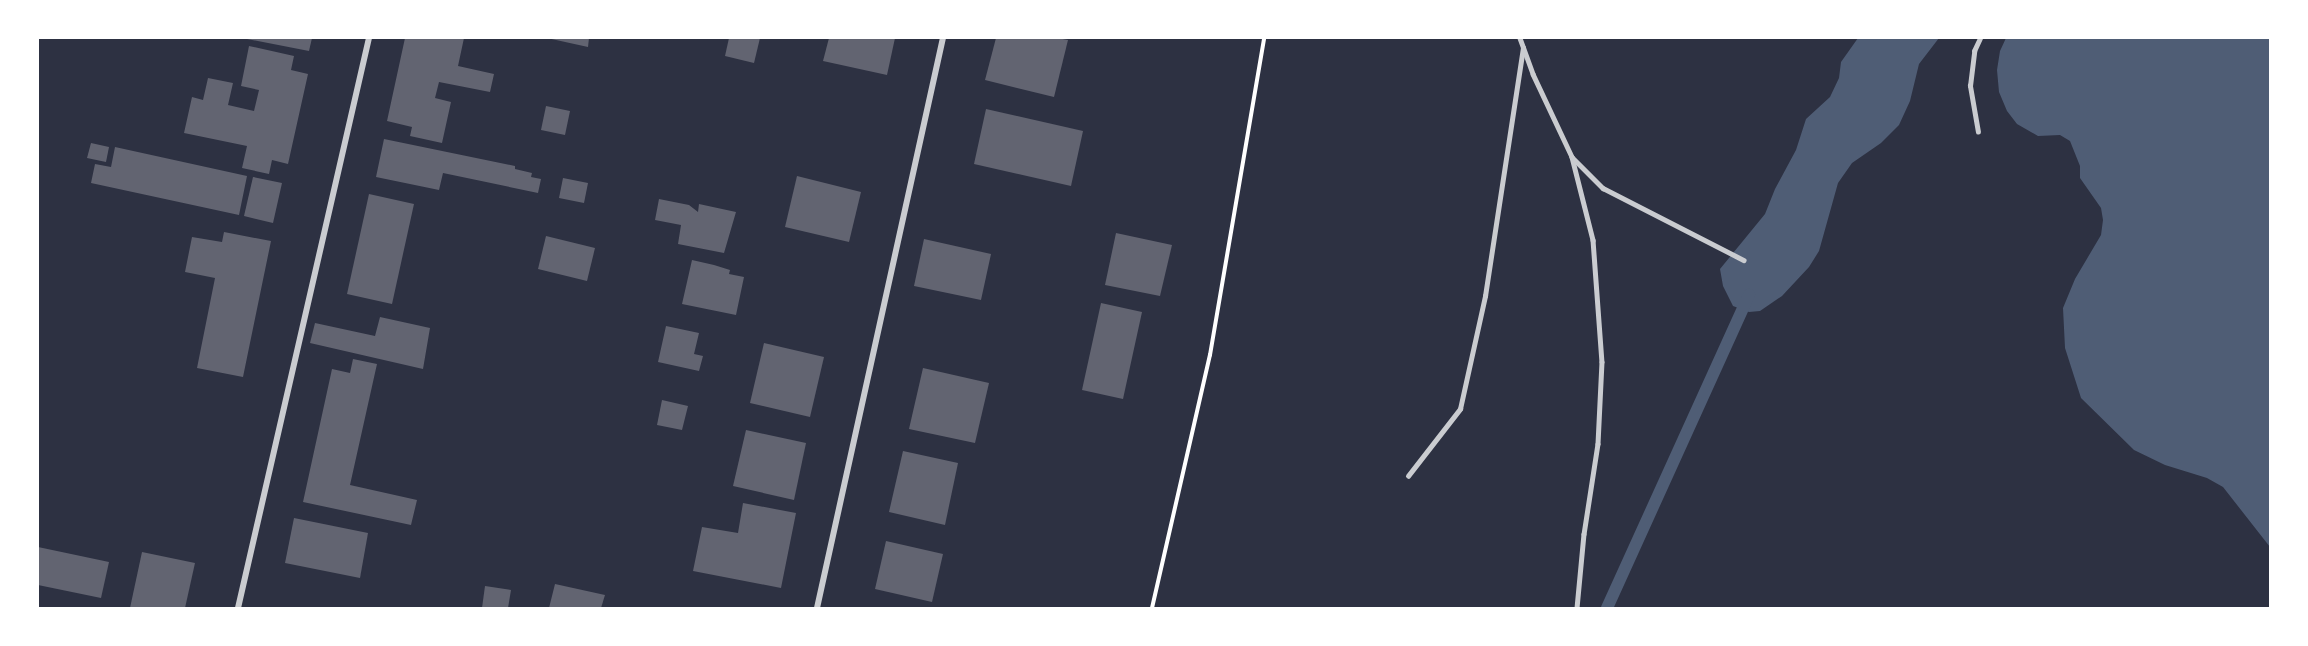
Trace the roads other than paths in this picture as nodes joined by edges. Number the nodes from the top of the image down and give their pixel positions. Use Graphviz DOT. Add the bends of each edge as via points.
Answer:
graph roads {
  1 [pos="369,38"];
  2 [pos="943,38"];
  3 [pos="1520,38"];
  4 [pos="1980,38"];
  5 [pos="1523,48"];
  6 [pos="1978,132"];
  7 [pos="1572,157"];
  8 [pos="1744,260"];
  9 [pos="1408,476"];
  10 [pos="238,609"];
  11 [pos="817,609"];
  12 [pos="1577,609"];
  1 -- 10 [label="street"];
  2 -- 11 [label="street"];
  3 -- 5 [label="lane"];
  4 -- 6 [label="lane" via="1974,51 1970,86"];
  5 -- 7 [label="lane"];
  5 -- 9 [label="lane" via="1485,296 1460,409"];
  7 -- 8 [label="lane" via="1603,188"];
  7 -- 12 [label="lane" via="1593,240 1602,362 1598,444"];
}
